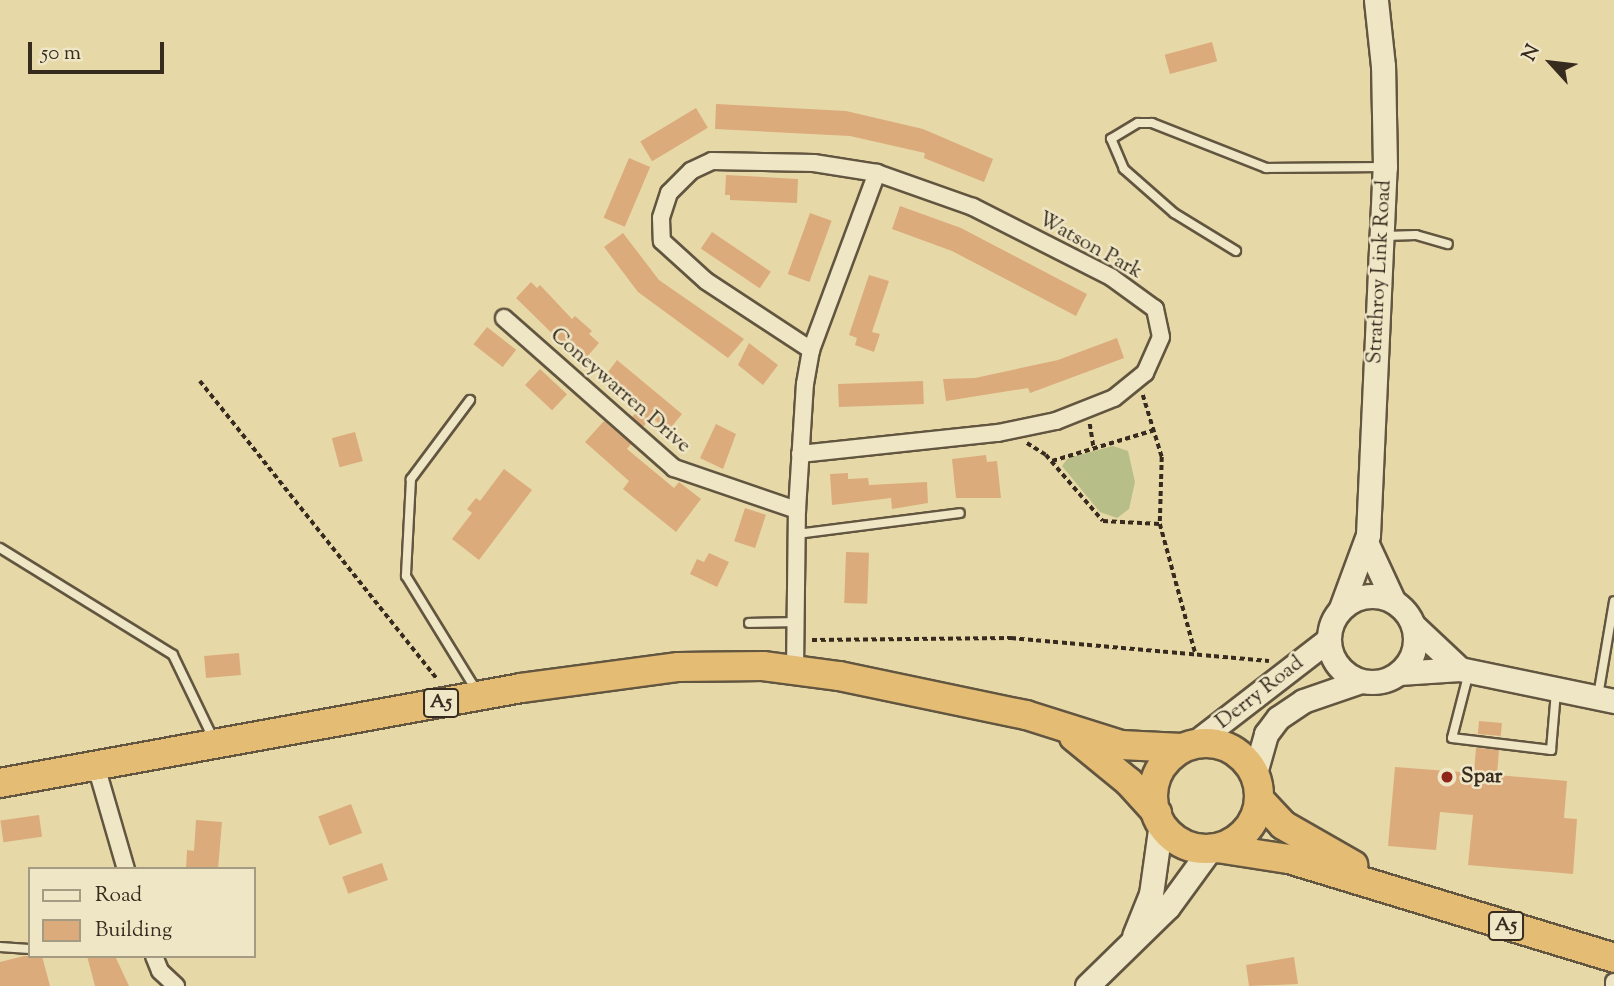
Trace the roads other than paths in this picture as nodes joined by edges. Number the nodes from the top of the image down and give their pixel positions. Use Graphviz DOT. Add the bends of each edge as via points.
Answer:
graph roads {
  1 [pos="1376,0"];
  2 [pos="1385,167"];
  3 [pos="877,173"];
  4 [pos="1382,236"];
  5 [pos="1448,244"];
  6 [pos="1236,251"];
  7 [pos="504,318"];
  8 [pos="811,350"];
  9 [pos="470,400"];
  10 [pos="800,454"];
  11 [pos="797,510"];
  12 [pos="960,513"];
  13 [pos="797,534"];
  14 [pos="1367,544"];
  15 [pos="0,548"];
  16 [pos="1393,600"];
  17 [pos="1614,601"];
  18 [pos="1341,608"];
  19 [pos="796,622"];
  20 [pos="749,623"];
  21 [pos="1414,626"];
  22 [pos="1328,640"];
  23 [pos="794,670"];
  24 [pos="1464,671"];
  25 [pos="1399,673"];
  26 [pos="1361,681"];
  27 [pos="1556,692"];
  28 [pos="480,696"];
  29 [pos="1606,700"];
  30 [pos="1060,727"];
  31 [pos="216,744"];
  32 [pos="1187,747"];
  33 [pos="96,766"];
  34 [pos="0,783"];
  35 [pos="1257,786"];
  36 [pos="1159,818"];
  37 [pos="1214,848"];
  38 [pos="126,867"];
  39 [pos="1398,889"];
  40 [pos="1132,942"];
  41 [pos="0,947"];
  42 [pos="28,949"];
  43 [pos="155,958"];
  44 [pos="1614,958"];
  45 [pos="176,986"];
  46 [pos="1087,986"];
  1 -- 2 [label="main road, Strathroy Link Road"];
  2 -- 4 [label="main road, Strathroy Link Road"];
  2 -- 6 [label="lane" via="1266,167 1152,123 1138,123 1111,139 1124,169 1174,213"];
  3 -- 8 [label="street"];
  3 -- 8 [label="street, Watson Park" via="814,163 712,161 691,171 669,193 661,218 662,241 706,281"];
  3 -- 10 [label="street, Watson Park" via="973,207 1111,277 1155,309 1161,337 1145,373 1114,398 1056,421 998,433"];
  4 -- 5 [label="lane" via="1416,235"];
  4 -- 14 [label="main road, Strathroy Link Road"];
  7 -- 11 [label="street, Coneywarren Drive" via="674,468"];
  8 -- 10 [label="street"];
  9 -- 28 [label="lane" via="411,479 406,576"];
  10 -- 11 [label="street"];
  11 -- 13 [label="street"];
  12 -- 13 [label="lane"];
  13 -- 19 [label="street"];
  14 -- 16 [label="main road, Strathroy Link Road"];
  14 -- 18 [label="main road, Strathroy Link Road"];
  15 -- 31 [label="lane" via="173,655"];
  16 -- 18 [label="main road" via="1364,596"];
  16 -- 21 [label="main road"];
  17 -- 29 [label="lane"];
  18 -- 22 [label="main road"];
  19 -- 20 [label="lane"];
  19 -- 23 [label="street"];
  21 -- 24 [label="main road"];
  21 -- 25 [label="main road" via="1414,652"];
  22 -- 26 [label="main road" via="1339,668"];
  22 -- 32 [label="main road, Derry Road"];
  23 -- 28 [label="highway, A5" via="679,667"];
  23 -- 30 [label="highway, A5" via="943,695"];
  24 -- 25 [label="main road"];
  24 -- 27 [label="main road"];
  24 -- 27 [label="lane" via="1452,738 1551,750"];
  25 -- 26 [label="main road" via="1375,682"];
  26 -- 35 [label="main road, Derry Road" via="1303,701 1278,718 1266,734"];
  27 -- 29 [label="main road"];
  28 -- 31 [label="highway, A5"];
  30 -- 32 [label="highway, A5" via="1121,746"];
  30 -- 36 [label="highway, A5" via="1129,782"];
  31 -- 33 [label="highway, A5"];
  32 -- 35 [label="highway, A5" via="1215,743 1231,749"];
  32 -- 36 [label="highway" via="1159,772 1154,789"];
  33 -- 34 [label="highway, A5"];
  33 -- 38 [label="street"];
  35 -- 37 [label="highway" via="1252,823 1243,835"];
  35 -- 39 [label="highway, A5" via="1283,825"];
  36 -- 37 [label="highway, A5" via="1187,845"];
  36 -- 40 [label="main road" via="1151,894"];
  37 -- 39 [label="highway, A5" via="1289,859"];
  37 -- 40 [label="main road" via="1168,907"];
  39 -- 44 [label="highway, A5"];
  40 -- 46 [label="main road"];
  41 -- 42 [label="lane"];
  43 -- 45 [label="street" via="160,971"];
}
